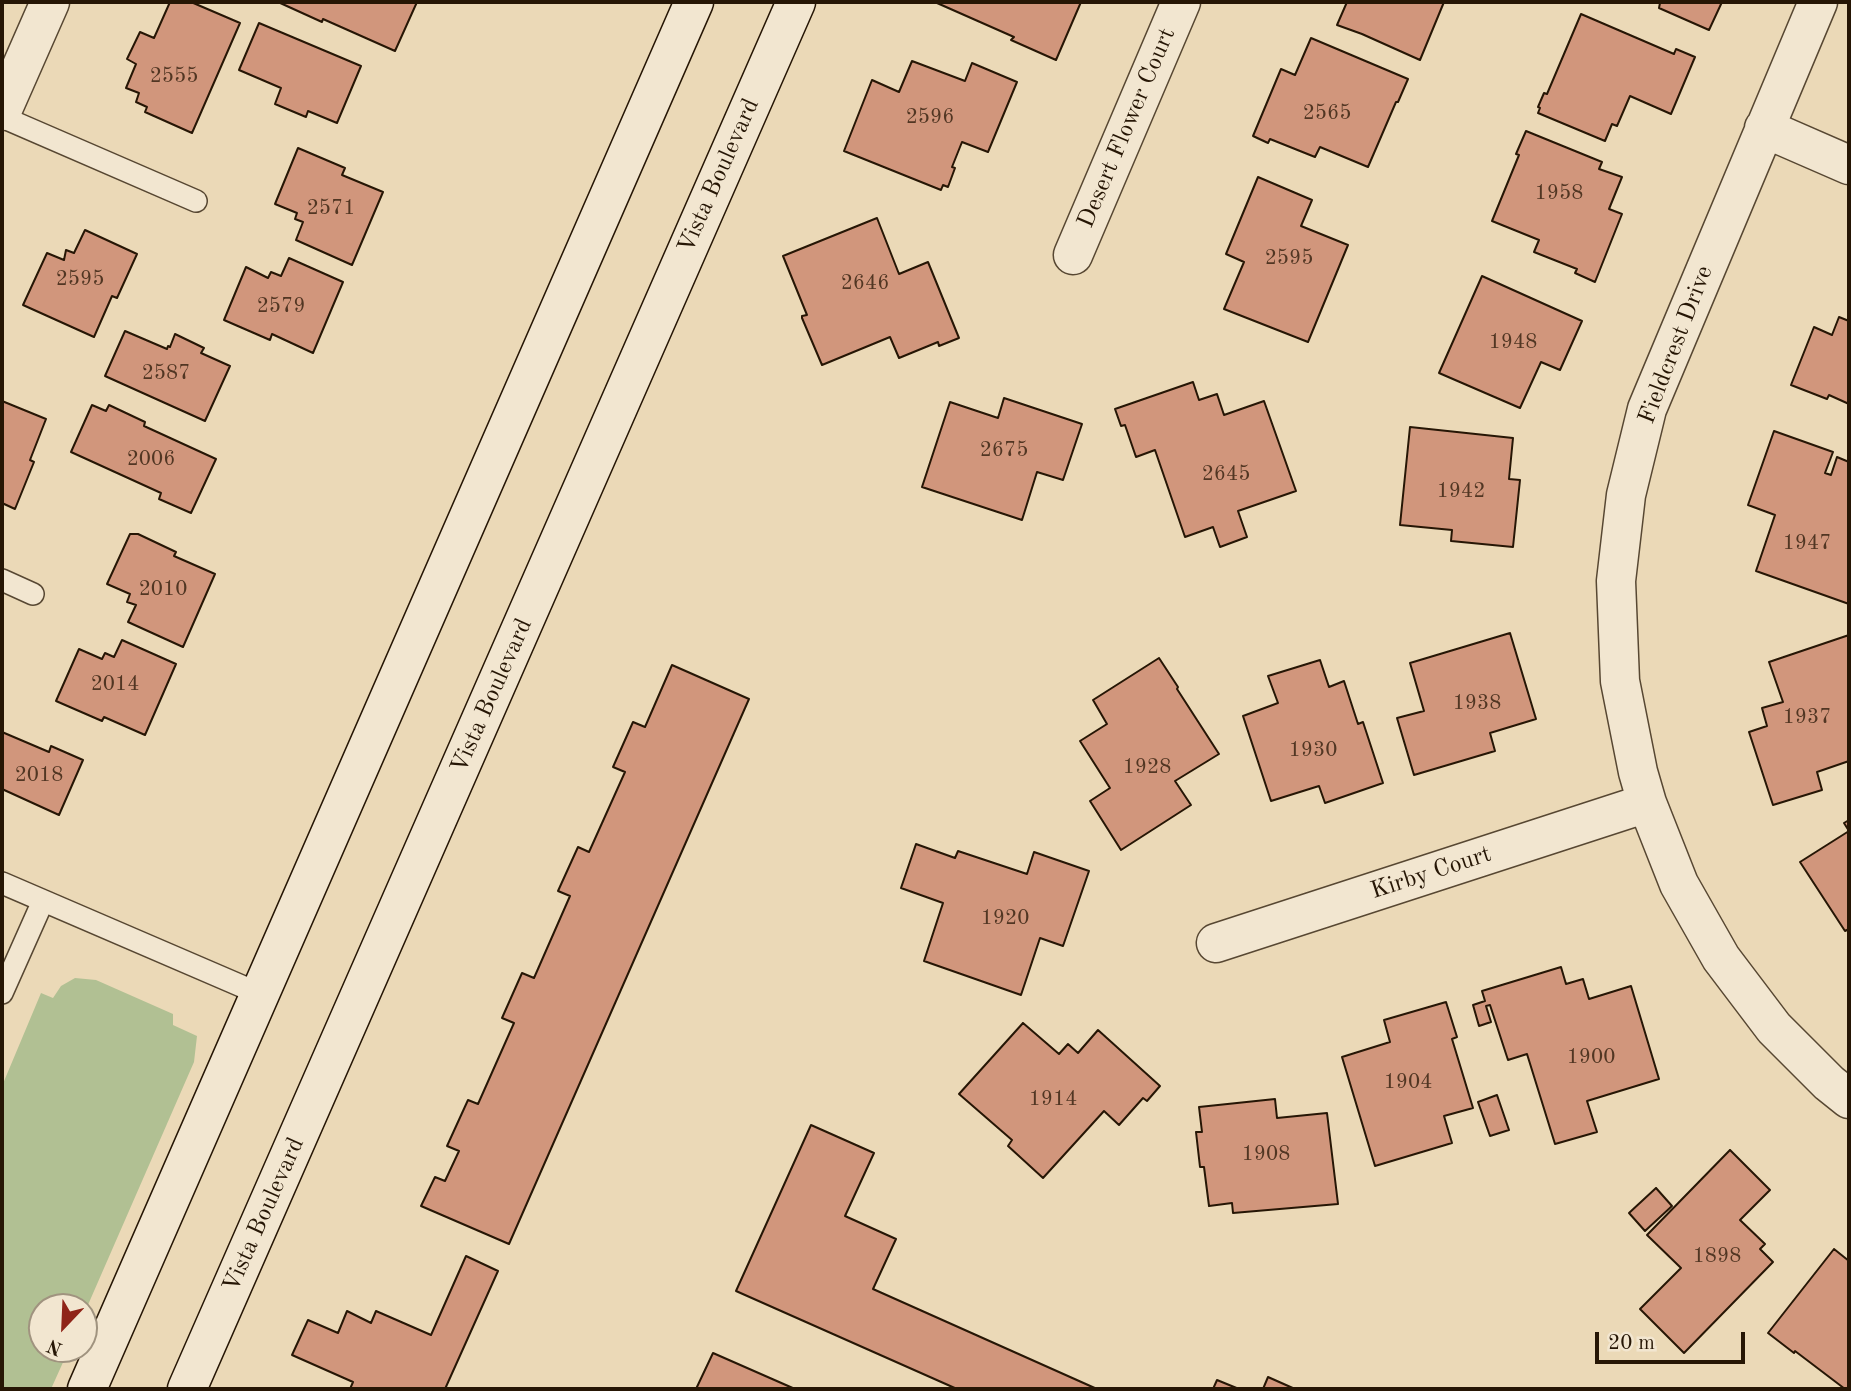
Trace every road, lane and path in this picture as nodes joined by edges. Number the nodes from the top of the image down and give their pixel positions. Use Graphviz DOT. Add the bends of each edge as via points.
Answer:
graph roads {
  1 [pos="50,2"];
  2 [pos="694,2"];
  3 [pos="796,2"];
  4 [pos="1181,2"];
  5 [pos="1818,2"];
  6 [pos="2,111"];
  7 [pos="2,117"];
  8 [pos="1764,128"];
  9 [pos="1849,165"];
  10 [pos="196,201"];
  11 [pos="1073,255"];
  12 [pos="2,580"];
  13 [pos="33,594"];
  14 [pos="1647,803"];
  15 [pos="2,883"];
  16 [pos="43,901"];
  17 [pos="1216,943"];
  18 [pos="2,993"];
  19 [pos="260,994"];
  20 [pos="1849,1099"];
  21 [pos="87,1389"];
  22 [pos="187,1389"];
  1 -- 6 [label="main road"];
  2 -- 19 [label="main road"];
  3 -- 22 [label="main road, Vista Boulevard"];
  4 -- 11 [label="main road, Desert Flower Court"];
  5 -- 8 [label="main road, Fieldcrest Drive"];
  7 -- 10 [label="lane"];
  8 -- 9 [label="main road"];
  8 -- 14 [label="main road, Fieldcrest Drive" via="1647,409 1626,495 1616,581 1620,681"];
  12 -- 13 [label="lane"];
  14 -- 17 [label="main road, Kirby Court"];
  14 -- 20 [label="main road, Fieldcrest Drive" via="1679,884 1721,958 1774,1028"];
  15 -- 16 [label="lane"];
  16 -- 18 [label="lane"];
  16 -- 19 [label="lane"];
  19 -- 21 [label="main road"];
}
